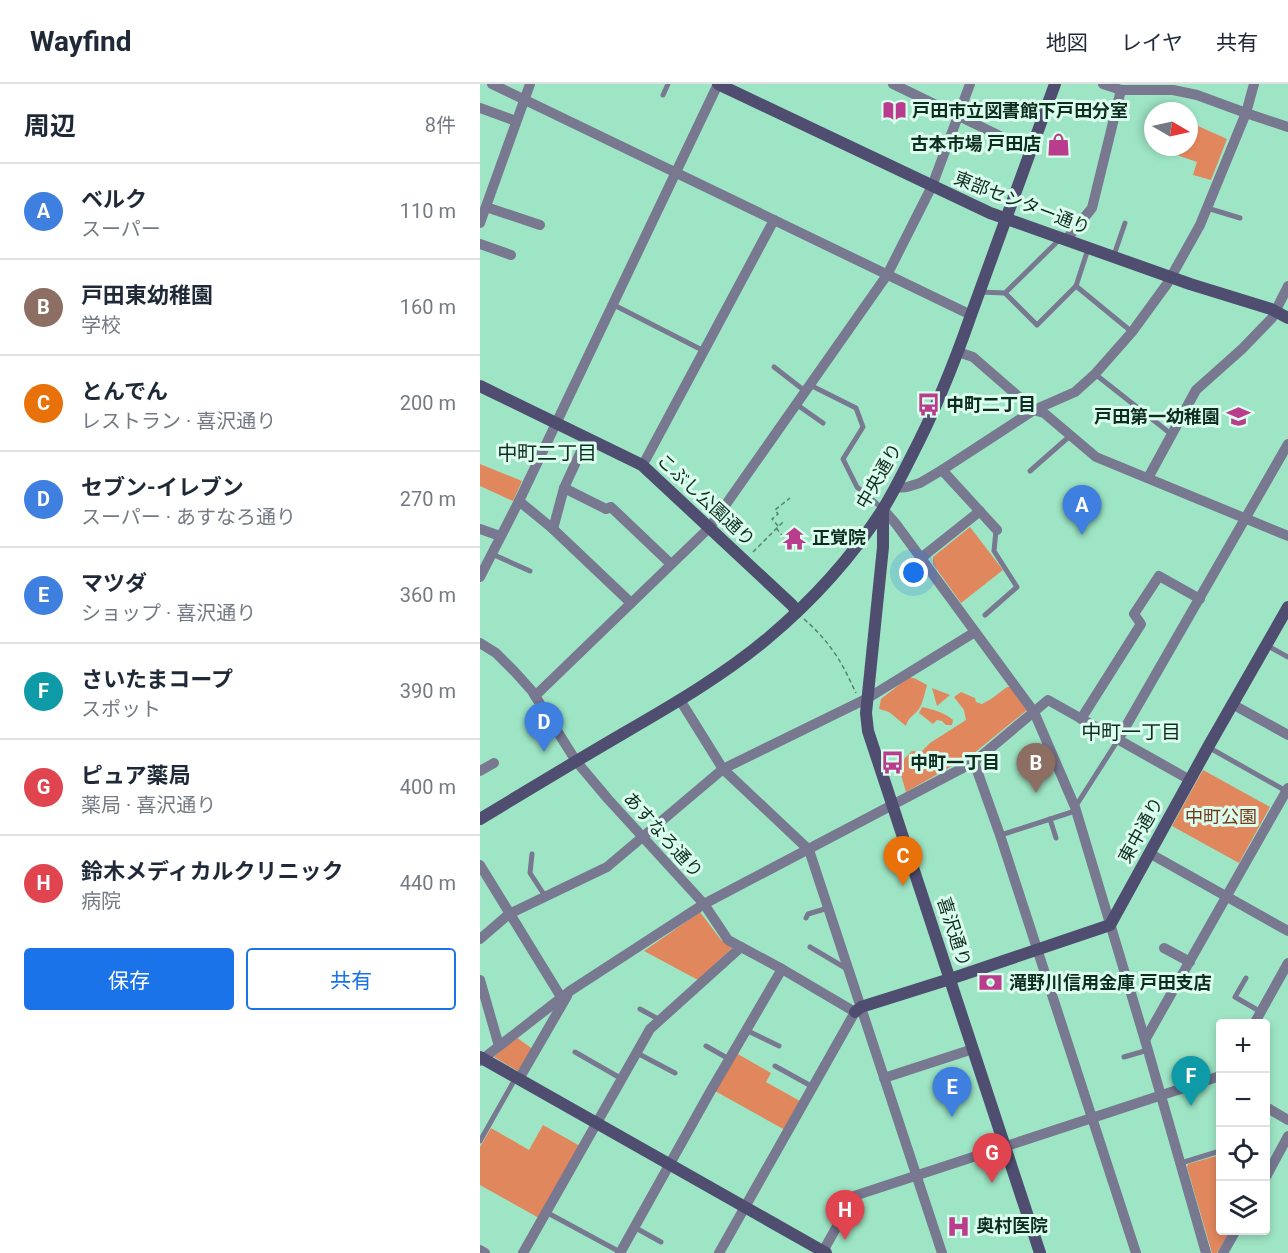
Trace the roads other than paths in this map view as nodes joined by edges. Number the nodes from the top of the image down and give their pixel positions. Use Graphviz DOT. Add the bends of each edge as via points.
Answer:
graph roads {
  1 [pos="492,84"];
  2 [pos="530,84"];
  3 [pos="668,84"];
  4 [pos="893,84"];
  5 [pos="970,84"];
  6 [pos="1055,84"];
  7 [pos="1103,84"];
  8 [pos="1254,84"];
  9 [pos="718,85"];
  10 [pos="1197,89"];
  11 [pos="1120,90"];
  12 [pos="663,95"];
  13 [pos="524,100"];
  14 [pos="480,108"];
  15 [pos="1246,113"];
  16 [pos="959,116"];
  17 [pos="516,121"];
  18 [pos="1288,127"];
  19 [pos="1031,151"];
  20 [pos="675,173"];
  21 [pos="932,186"];
  22 [pos="486,207"];
  23 [pos="1207,208"];
  24 [pos="1240,218"];
  25 [pos="1006,219"];
  26 [pos="774,220"];
  27 [pos="480,223"];
  28 [pos="1125,223"];
  29 [pos="540,225"];
  30 [pos="1064,239"];
  31 [pos="480,244"];
  32 [pos="1089,248"];
  33 [pos="511,255"];
  34 [pos="1113,257"];
  35 [pos="887,274"];
  36 [pos="1170,277"];
  37 [pos="1288,285"];
  38 [pos="1076,286"];
  39 [pos="979,292"];
  40 [pos="1005,293"];
  41 [pos="612,304"];
  42 [pos="1276,312"];
  43 [pos="971,315"];
  44 [pos="1288,318"];
  45 [pos="1132,332"];
  46 [pos="704,351"];
  47 [pos="958,352"];
  48 [pos="774,367"];
  49 [pos="1095,374"];
  50 [pos="480,387"];
  51 [pos="807,388"];
  52 [pos="796,404"];
  53 [pos="1034,410"];
  54 [pos="555,423"];
  55 [pos="823,423"];
  56 [pos="1172,434"];
  57 [pos="1071,435"];
  58 [pos="587,438"];
  59 [pos="1288,444"];
  60 [pos="646,459"];
  61 [pos="942,471"];
  62 [pos="1030,471"];
  63 [pos="1148,478"];
  64 [pos="564,488"];
  65 [pos="895,488"];
  66 [pos="519,501"];
  67 [pos="883,509"];
  68 [pos="980,511"];
  69 [pos="1246,519"];
  70 [pos="710,527"];
  71 [pos="480,529"];
  72 [pos="553,529"];
  73 [pos="996,530"];
  74 [pos="500,536"];
  75 [pos="1288,536"];
  76 [pos="492,554"];
  77 [pos="921,558"];
  78 [pos="671,564"];
  79 [pos="530,571"];
  80 [pos="480,577"];
  81 [pos="1200,599"];
  82 [pos="631,603"];
  83 [pos="1288,607"];
  84 [pos="797,612"];
  85 [pos="985,615"];
  86 [pos="975,632"];
  87 [pos="480,643"];
  88 [pos="1266,645"];
  89 [pos="1288,657"];
  90 [pos="535,696"];
  91 [pos="680,700"];
  92 [pos="864,700"];
  93 [pos="1232,704"];
  94 [pos="1034,712"];
  95 [pos="1081,718"];
  96 [pos="1288,735"];
  97 [pos="1118,740"];
  98 [pos="1208,747"];
  99 [pos="576,761"];
  100 [pos="974,762"];
  101 [pos="494,763"];
  102 [pos="723,769"];
  103 [pos="480,771"];
  104 [pos="1190,780"];
  105 [pos="1287,790"];
  106 [pos="892,804"];
  107 [pos="1075,807"];
  108 [pos="481,817"];
  109 [pos="1050,819"];
  110 [pos="1000,835"];
  111 [pos="642,837"];
  112 [pos="1056,838"];
  113 [pos="809,850"];
  114 [pos="1149,853"];
  115 [pos="532,854"];
  116 [pos="480,865"];
  117 [pos="545,897"];
  118 [pos="1227,897"];
  119 [pos="704,904"];
  120 [pos="828,908"];
  121 [pos="509,914"];
  122 [pos="806,918"];
  123 [pos="1110,925"];
  124 [pos="1288,931"];
  125 [pos="480,939"];
  126 [pos="741,947"];
  127 [pos="810,947"];
  128 [pos="1164,948"];
  129 [pos="1038,950"];
  130 [pos="1190,962"];
  131 [pos="1288,963"];
  132 [pos="782,969"];
  133 [pos="849,970"];
  134 [pos="1246,978"];
  135 [pos="950,979"];
  136 [pos="480,980"];
  137 [pos="566,994"];
  138 [pos="858,1009"];
  139 [pos="640,1010"];
  140 [pos="1261,1011"];
  141 [pos="1256,1019"];
  142 [pos="660,1020"];
  143 [pos="746,1030"];
  144 [pos="1147,1045"];
  145 [pos="498,1046"];
  146 [pos="706,1046"];
  147 [pos="779,1046"];
  148 [pos="973,1049"];
  149 [pos="575,1052"];
  150 [pos="637,1053"];
  151 [pos="1124,1057"];
  152 [pos="481,1059"];
  153 [pos="729,1059"];
  154 [pos="775,1066"];
  155 [pos="675,1073"];
  156 [pos="518,1078"];
  157 [pos="884,1078"];
  158 [pos="622,1079"];
  159 [pos="1216,1079"];
  160 [pos="813,1087"];
  161 [pos="1161,1095"];
  162 [pos="1270,1109"];
  163 [pos="1092,1118"];
  164 [pos="1288,1120"];
  165 [pos="597,1123"];
  166 [pos="1288,1136"];
  167 [pos="480,1141"];
  168 [pos="1005,1146"];
  169 [pos="1216,1152"];
  170 [pos="1180,1163"];
  171 [pos="669,1164"];
  172 [pos="1270,1167"];
  173 [pos="916,1176"];
  174 [pos="745,1207"];
  175 [pos="546,1212"];
  176 [pos="634,1227"];
  177 [pos="1233,1235"];
  178 [pos="661,1242"];
  179 [pos="480,1250"];
  180 [pos="824,1252"];
  181 [pos="485,1253"];
  182 [pos="523,1253"];
  183 [pos="620,1253"];
  184 [pos="719,1253"];
  185 [pos="942,1253"];
  186 [pos="1040,1253"];
  187 [pos="1136,1253"];
  188 [pos="1206,1253"];
  189 [pos="1223,1253"];
  1 -- 13 [label="street"];
  2 -- 13 [label="street"];
  3 -- 12 [label="lane"];
  4 -- 16 [label="street"];
  5 -- 16 [label="street"];
  6 -- 19 [label="street, 中央通り"];
  7 -- 11 [label="street"];
  8 -- 15 [label="street"];
  9 -- 20 [label="street"];
  9 -- 21 [label="street, 東部センター通り"];
  10 -- 11 [label="street"];
  10 -- 15 [label="street"];
  11 -- 30 [label="street" via="1092,208"];
  13 -- 17 [label="street"];
  13 -- 20 [label="street"];
  14 -- 17 [label="street"];
  15 -- 18 [label="street"];
  15 -- 23 [label="street"];
  16 -- 19 [label="street"];
  16 -- 21 [label="street"];
  17 -- 22 [label="street"];
  19 -- 25 [label="street, 中央通り"];
  20 -- 26 [label="street"];
  20 -- 41 [label="street"];
  21 -- 25 [label="street, 東部センター通り"];
  21 -- 35 [label="street"];
  22 -- 27 [label="street"];
  22 -- 29 [label="street"];
  23 -- 24 [label="lane"];
  23 -- 36 [label="street"];
  25 -- 30 [label="street, 東部センター通り"];
  25 -- 39 [label="street, 中央通り"];
  26 -- 35 [label="street"];
  26 -- 46 [label="street"];
  28 -- 34 [label="lane"];
  30 -- 32 [label="street, 東部センター通り"];
  30 -- 40 [label="lane"];
  31 -- 33 [label="street"];
  32 -- 34 [label="street, 東部センター通り"];
  32 -- 38 [label="lane"];
  34 -- 36 [label="street, 東部センター通り"];
  35 -- 43 [label="street"];
  35 -- 51 [label="street"];
  36 -- 42 [label="street, 東部センター通り"];
  36 -- 45 [label="street"];
  37 -- 42 [label="street"];
  38 -- 40 [label="lane" via="1037,325"];
  38 -- 45 [label="lane"];
  39 -- 40 [label="lane"];
  39 -- 43 [label="street, 中央通り"];
  41 -- 46 [label="lane"];
  41 -- 54 [label="street"];
  42 -- 44 [label="street, 東部センター通り"];
  42 -- 56 [label="street" via="1196,390"];
  43 -- 47 [label="street, 中央通り"];
  45 -- 49 [label="street"];
  46 -- 60 [label="street"];
  47 -- 53 [label="street" via="973,357"];
  47 -- 65 [label="street, 中央通り"];
  48 -- 51 [label="lane"];
  49 -- 53 [label="street" via="1075,392"];
  49 -- 56 [label="lane"];
  50 -- 54 [label="street, こぶし公園通り"];
  51 -- 52 [label="street"];
  51 -- 67 [label="lane" via="856,408 863,427 843,459 857,487"];
  52 -- 55 [label="lane"];
  52 -- 70 [label="street"];
  53 -- 57 [label="street" via="1044,413"];
  53 -- 61 [label="street"];
  54 -- 58 [label="street, こぶし公園通り"];
  54 -- 66 [label="street"];
  56 -- 63 [label="street"];
  57 -- 62 [label="lane"];
  57 -- 63 [label="street" via="1096,457"];
  58 -- 64 [label="street"];
  58 -- 70 [label="street, こぶし公園通り" via="642,465"];
  59 -- 69 [label="street"];
  61 -- 65 [label="street" via="920,483"];
  61 -- 68 [label="street"];
  63 -- 69 [label="street"];
  64 -- 72 [label="street"];
  64 -- 78 [label="street" via="606,509 611,507"];
  65 -- 67 [label="street, 中央通り"];
  66 -- 72 [label="street"];
  66 -- 74 [label="street"];
  67 -- 77 [label="street"];
  67 -- 84 [label="street, 中央通り" via="843,563"];
  67 -- 92 [label="street, 喜沢通り" via="883,547"];
  68 -- 73 [label="street"];
  68 -- 77 [label="street"];
  69 -- 75 [label="street"];
  69 -- 81 [label="street"];
  70 -- 78 [label="street"];
  70 -- 84 [label="street, こぶし公園通り"];
  71 -- 74 [label="street"];
  72 -- 82 [label="street"];
  73 -- 85 [label="lane" via="994,551 1017,588"];
  74 -- 76 [label="street"];
  76 -- 79 [label="lane"];
  76 -- 80 [label="street"];
  77 -- 86 [label="street"];
  78 -- 82 [label="street"];
  81 -- 95 [label="street" via="1159,576 1134,614 1141,624"];
  81 -- 97 [label="street"];
  82 -- 90 [label="street"];
  83 -- 88 [label="street, 東中通り"];
  84 -- 91 [label="street, 中央通り" via="745,656"];
  86 -- 92 [label="street"];
  86 -- 94 [label="street"];
  87 -- 90 [label="street, あすなろ通り" via="496,653"];
  88 -- 89 [label="lane"];
  88 -- 93 [label="street, 東中通り"];
  90 -- 99 [label="street, あすなろ通り"];
  91 -- 99 [label="street, 中央通り"];
  91 -- 102 [label="street"];
  92 -- 102 [label="street"];
  92 -- 106 [label="street, 喜沢通り" via="868,731"];
  93 -- 96 [label="street"];
  93 -- 98 [label="street, 東中通り"];
  94 -- 95 [label="street" via="1048,700"];
  94 -- 100 [label="street"];
  94 -- 107 [label="street"];
  95 -- 97 [label="street"];
  97 -- 104 [label="street"];
  97 -- 107 [label="lane"];
  98 -- 104 [label="street, 東中通り"];
  98 -- 105 [label="lane"];
  99 -- 108 [label="street, 中央通り"];
  99 -- 111 [label="street, あすなろ通り"];
  100 -- 106 [label="street"];
  100 -- 110 [label="street"];
  101 -- 103 [label="street"];
  102 -- 111 [label="street"];
  102 -- 113 [label="street"];
  104 -- 114 [label="street, 東中通り"];
  105 -- 118 [label="street"];
  106 -- 113 [label="street"];
  106 -- 135 [label="street, 喜沢通り"];
  107 -- 109 [label="lane" via="1072,812"];
  107 -- 123 [label="street"];
  109 -- 110 [label="lane"];
  109 -- 112 [label="lane"];
  110 -- 129 [label="street"];
  111 -- 117 [label="street" via="607,867"];
  111 -- 119 [label="street, あすなろ通り"];
  113 -- 119 [label="street"];
  113 -- 120 [label="street"];
  114 -- 118 [label="street"];
  114 -- 123 [label="street, 東中通り"];
  115 -- 117 [label="lane" via="530,873"];
  116 -- 121 [label="street"];
  117 -- 121 [label="street"];
  118 -- 124 [label="street"];
  118 -- 130 [label="street"];
  119 -- 126 [label="street, あすなろ通り" via="728,940"];
  119 -- 137 [label="street"];
  120 -- 122 [label="lane"];
  120 -- 133 [label="street"];
  121 -- 125 [label="street"];
  121 -- 137 [label="street"];
  123 -- 129 [label="street"];
  123 -- 144 [label="street"];
  126 -- 132 [label="street, あすなろ通り"];
  126 -- 142 [label="street"];
  127 -- 133 [label="lane"];
  128 -- 130 [label="street"];
  129 -- 135 [label="street"];
  129 -- 163 [label="street"];
  130 -- 144 [label="street"];
  131 -- 140 [label="street"];
  132 -- 138 [label="street, あすなろ通り"];
  132 -- 143 [label="street"];
  133 -- 138 [label="street"];
  134 -- 140 [label="lane" via="1235,997"];
  135 -- 138 [label="street"];
  135 -- 148 [label="street, 喜沢通り"];
  136 -- 145 [label="street"];
  137 -- 145 [label="street"];
  137 -- 156 [label="street"];
  138 -- 157 [label="street"];
  138 -- 160 [label="street"];
  139 -- 142 [label="lane"];
  140 -- 141 [label="street"];
  142 -- 150 [label="street" via="650,1029"];
  143 -- 147 [label="lane"];
  143 -- 153 [label="street"];
  144 -- 151 [label="lane"];
  144 -- 161 [label="street"];
  145 -- 152 [label="street"];
  146 -- 153 [label="lane"];
  148 -- 157 [label="street"];
  148 -- 168 [label="street, 喜沢通り"];
  149 -- 158 [label="lane"];
  150 -- 155 [label="lane"];
  150 -- 158 [label="street"];
  152 -- 156 [label="street"];
  153 -- 171 [label="street"];
  154 -- 160 [label="lane"];
  156 -- 165 [label="street"];
  156 -- 167 [label="lane"];
  157 -- 173 [label="street"];
  158 -- 165 [label="street"];
  159 -- 161 [label="street"];
  160 -- 174 [label="street"];
  161 -- 163 [label="street"];
  161 -- 170 [label="street"];
  162 -- 164 [label="street"];
  163 -- 168 [label="street"];
  163 -- 187 [label="street"];
  165 -- 171 [label="street"];
  165 -- 175 [label="street"];
  166 -- 172 [label="street"];
  168 -- 173 [label="street"];
  168 -- 186 [label="street, 喜沢通り"];
  169 -- 170 [label="lane"];
  170 -- 188 [label="street"];
  171 -- 174 [label="street"];
  171 -- 176 [label="street"];
  173 -- 180 [label="street" via="854,1196"];
  173 -- 185 [label="street"];
  174 -- 180 [label="street"];
  174 -- 184 [label="street"];
  175 -- 182 [label="street"];
  175 -- 183 [label="lane"];
  176 -- 178 [label="lane"];
  176 -- 183 [label="street"];
  177 -- 189 [label="street"];
  179 -- 181 [label="street"];
}
